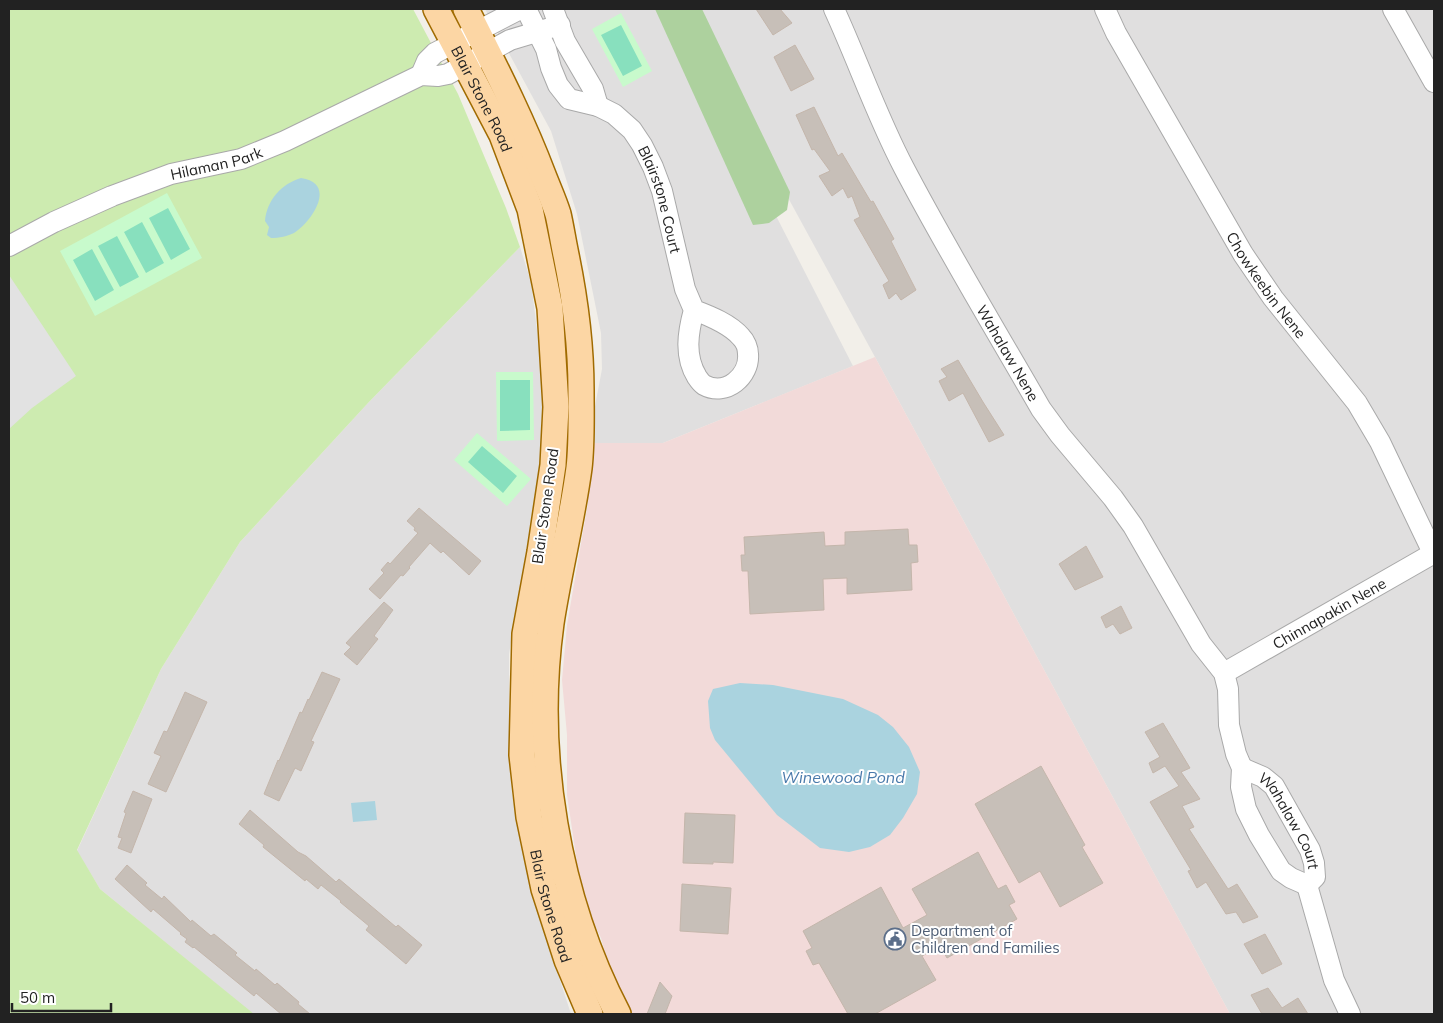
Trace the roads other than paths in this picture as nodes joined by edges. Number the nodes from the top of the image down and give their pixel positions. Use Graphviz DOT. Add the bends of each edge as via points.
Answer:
graph roads {
  1 [pos="436,9"];
  2 [pos="466,9"];
  3 [pos="520,9"];
  4 [pos="526,9"];
  5 [pos="834,9"];
  6 [pos="1105,9"];
  7 [pos="1393,9"];
  8 [pos="557,17"];
  9 [pos="477,31"];
  10 [pos="538,32"];
  11 [pos="488,53"];
  12 [pos="460,54"];
  13 [pos="1434,82"];
  14 [pos="598,106"];
  15 [pos="9,246"];
  16 [pos="694,310"];
  17 [pos="553,465"];
  18 [pos="579,466"];
  19 [pos="1434,554"];
  20 [pos="1224,672"];
  21 [pos="522,747"];
  22 [pos="546,747"];
  23 [pos="1242,768"];
  24 [pos="1308,885"];
  25 [pos="590,951"];
  26 [pos="567,960"];
  27 [pos="590,1014"];
  28 [pos="618,1014"];
  29 [pos="1350,1014"];
  1 -- 12 [label="main road, Blair Stone Road"];
  2 -- 9 [label="main road, Blair Stone Road"];
  3 -- 9 [label="street"];
  4 -- 10 [label="street, Blairstone Court"];
  5 -- 20 [label="street, Wahalaw Nene" via="904,168 1041,409 1133,526 1201,644"];
  6 -- 19 [label="street, Chowkeebin Nene" via="1243,254 1273,298 1357,403 1380,442"];
  7 -- 13 [label="street"];
  8 -- 10 [label="street"];
  8 -- 14 [label="street" via="565,41 593,89"];
  9 -- 11 [label="main road, Blair Stone Road"];
  9 -- 12 [label="street, Hilaman Park"];
  10 -- 11 [label="street" via="510,40"];
  10 -- 14 [label="street, Blairstone Court" via="558,86 569,99"];
  11 -- 12 [label="street"];
  11 -- 18 [label="main road, Blair Stone Road" via="516,110 558,213 578,335 581,389"];
  12 -- 15 [label="street, Hilaman Park" via="448,74 421,75 285,142 241,159 171,174 112,196"];
  12 -- 17 [label="main road, Blair Stone Road" via="502,135 530,208 550,308 556,407"];
  14 -- 16 [label="street, Blairstone Court" via="614,114 632,130 653,167 662,191 685,289"];
  17 -- 18 [label="main road"];
  17 -- 21 [label="main road, Blair Stone Road" via="524,634"];
  18 -- 22 [label="main road, Blair Stone Road" via="551,624"];
  19 -- 20 [label="street, Chinnapakin Nene"];
  20 -- 23 [label="street, Wahalaw Court" via="1229,725"];
  21 -- 22 [label="main road"];
  21 -- 26 [label="main road, Blair Stone Road" via="529,817 541,874"];
  22 -- 25 [label="main road, Blair Stone Road" via="563,863"];
  23 -- 24 [label="street, Wahalaw Court" via="1241,787 1246,809 1259,835 1281,871"];
  23 -- 24 [label="street, Wahalaw Court" via="1274,786 1310,850 1315,877"];
  24 -- 29 [label="street, Wahalaw Court" via="1334,980"];
  25 -- 26 [label="main road"];
  25 -- 28 [label="main road, Blair Stone Road"];
  26 -- 27 [label="main road, Blair Stone Road"];
}
